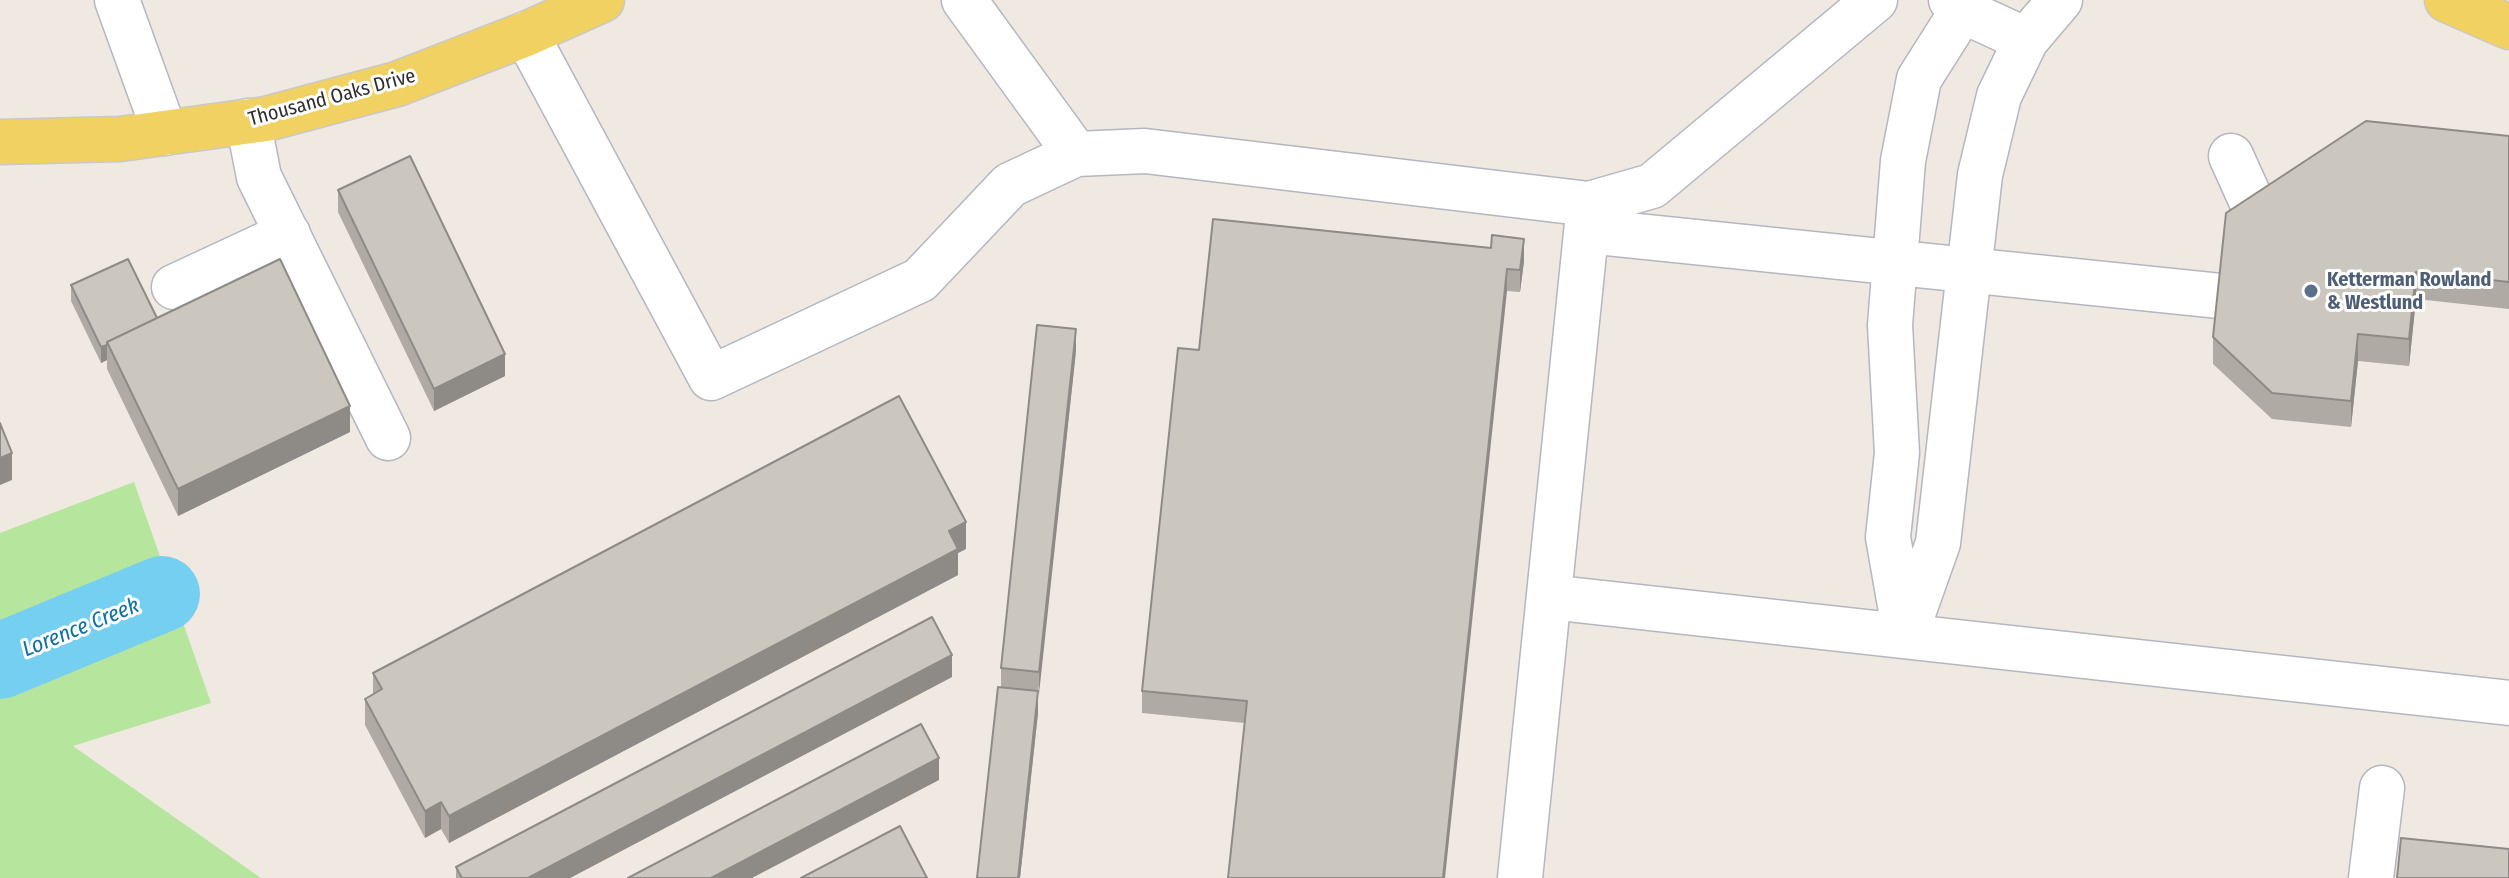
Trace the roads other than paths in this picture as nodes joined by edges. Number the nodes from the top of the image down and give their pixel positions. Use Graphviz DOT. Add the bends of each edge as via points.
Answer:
graph roads {
  1 [pos="117,0"];
  2 [pos="602,0"];
  3 [pos="964,0"];
  4 [pos="1875,0"];
  5 [pos="2060,0"];
  6 [pos="2447,0"];
  7 [pos="1960,3"];
  8 [pos="2509,27"];
  9 [pos="526,34"];
  10 [pos="2026,40"];
  11 [pos="248,121"];
  12 [pos="165,133"];
  13 [pos="0,142"];
  14 [pos="1076,154"];
  15 [pos="2231,156"];
  16 [pos="1588,218"];
  17 [pos="2259,218"];
  18 [pos="288,234"];
  19 [pos="1895,262"];
  20 [pos="1969,269"];
  21 [pos="174,287"];
  22 [pos="2220,296"];
  23 [pos="388,438"];
  24 [pos="1549,597"];
  25 [pos="1905,636"];
  26 [pos="2509,703"];
  27 [pos="2382,788"];
  28 [pos="1520,878"];
  29 [pos="2371,878"];
  1 -- 12 [label="lane"];
  2 -- 9 [label="main road, Thousand Oaks Drive"];
  3 -- 14 [label="lane"];
  4 -- 16 [label="lane" via="1652,186"];
  5 -- 10 [label="lane"];
  6 -- 8 [label="main road"];
  7 -- 10 [label="lane"];
  7 -- 19 [label="lane" via="1919,79 1903,161"];
  9 -- 11 [label="main road, Thousand Oaks Drive" via="397,84"];
  9 -- 14 [label="lane" via="711,378 920,280 1010,185"];
  10 -- 20 [label="lane" via="1999,96 1980,175"];
  11 -- 12 [label="main road, Thousand Oaks Drive"];
  11 -- 18 [label="lane" via="259,177"];
  12 -- 13 [label="main road, Thousand Oaks Drive"];
  14 -- 16 [label="lane" via="1145,151"];
  15 -- 17 [label="lane"];
  16 -- 19 [label="lane"];
  16 -- 24 [label="lane"];
  18 -- 21 [label="lane"];
  18 -- 23 [label="lane"];
  19 -- 20 [label="lane"];
  19 -- 25 [label="lane" via="1890,325 1897,453 1888,537"];
  20 -- 22 [label="lane"];
  20 -- 25 [label="lane" via="1938,543"];
  24 -- 25 [label="lane"];
  24 -- 28 [label="lane"];
  25 -- 26 [label="lane"];
  27 -- 29 [label="lane"];
}
